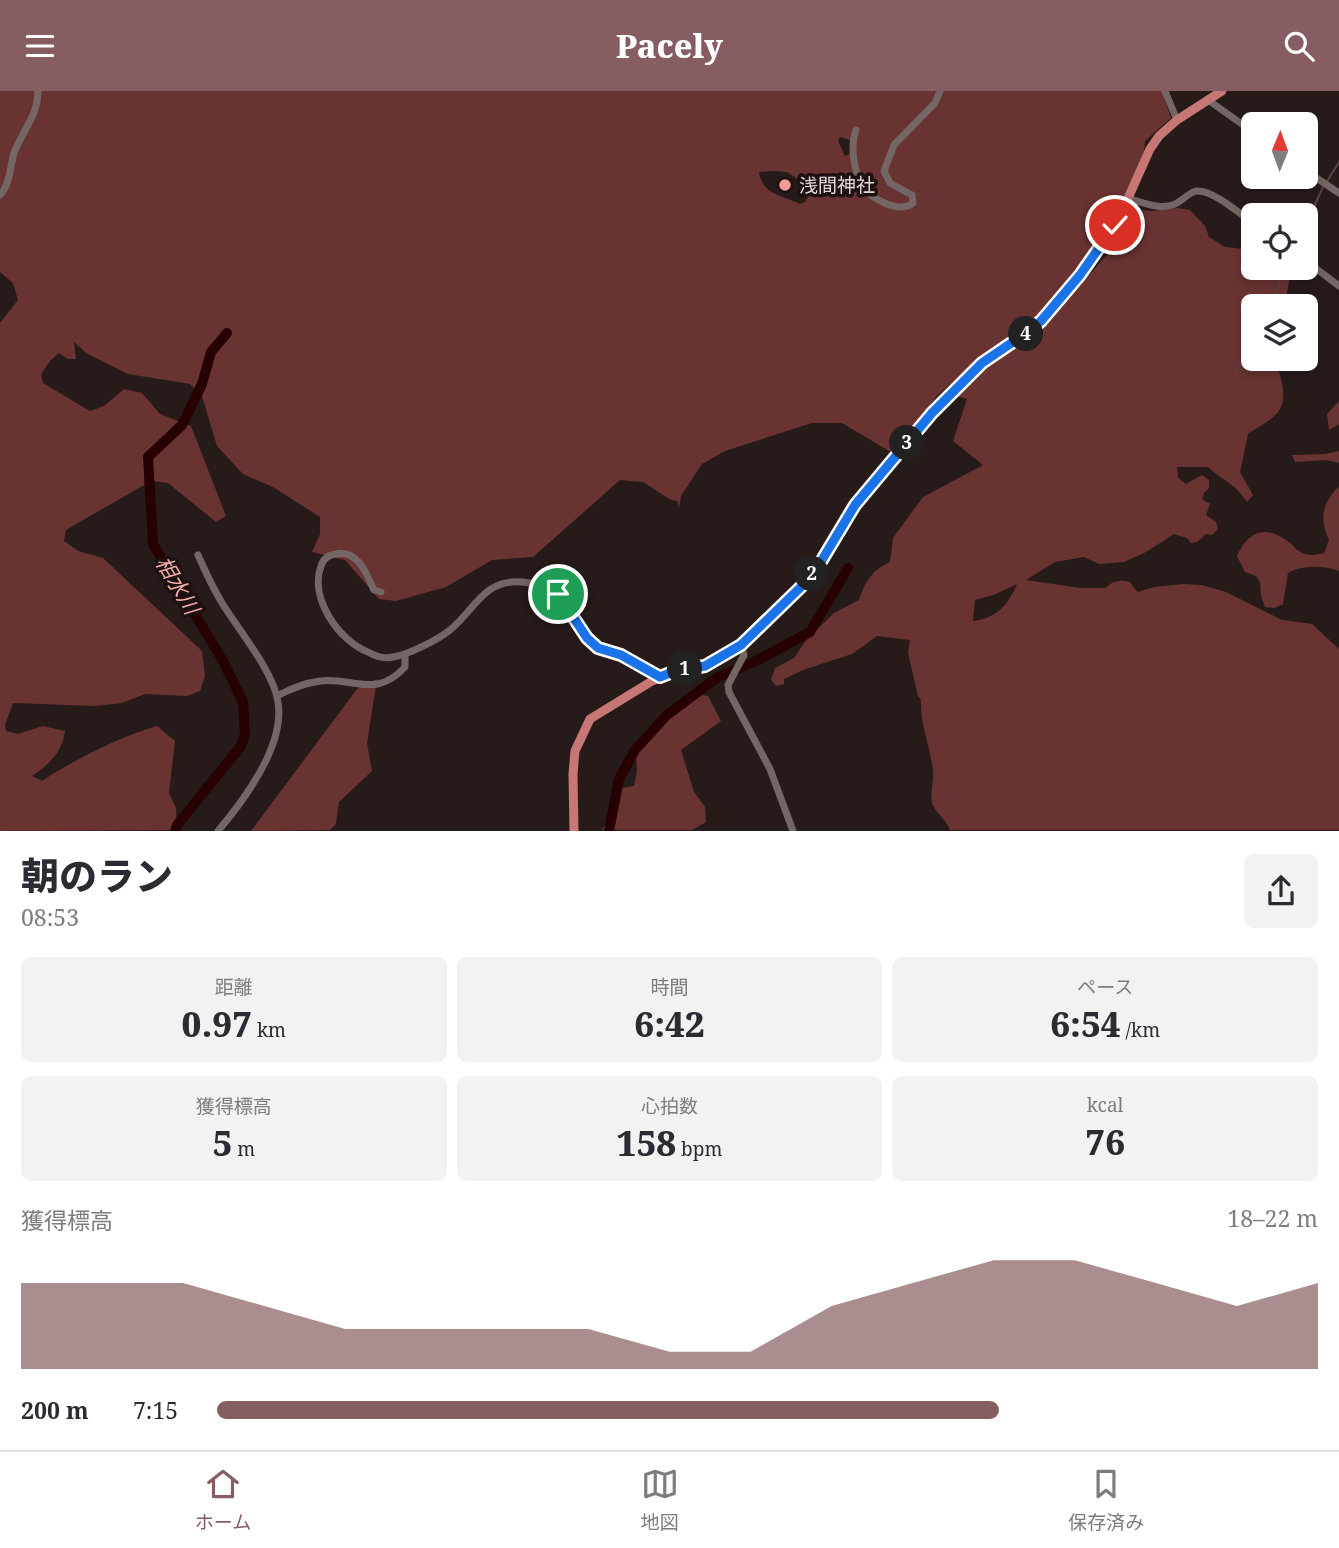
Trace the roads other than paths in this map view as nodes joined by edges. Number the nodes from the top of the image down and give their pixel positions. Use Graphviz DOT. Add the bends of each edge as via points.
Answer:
graph roads {
  1 [pos="38,91"];
  2 [pos="940,91"];
  3 [pos="1165,91"];
  4 [pos="1222,91"];
  5 [pos="1208,100"];
  6 [pos="1177,120"];
  7 [pos="1241,123"];
  8 [pos="856,131"];
  9 [pos="1318,178"];
  10 [pos="1339,193"];
  11 [pos="0,195"];
  12 [pos="1129,199"];
  13 [pos="1241,214"];
  14 [pos="1318,270"];
  15 [pos="1339,286"];
  16 [pos="198,555"];
  17 [pos="381,592"];
  18 [pos="741,645"];
  19 [pos="405,654"];
  20 [pos="660,677"];
  21 [pos="277,696"];
  22 [pos="218,831"];
  23 [pos="574,831"];
  24 [pos="793,831"];
  1 -- 11 [label="street" via="35,113"];
  2 -- 8 [label="street" via="935,103 894,145 884,171 890,183 912,195 914,203 909,206 886,204 863,187 852,145"];
  3 -- 6 [label="street"];
  4 -- 5 [label="main road"];
  5 -- 6 [label="main road"];
  5 -- 7 [label="street"];
  6 -- 12 [label="main road" via="1150,149"];
  9 -- 10 [label="street"];
  12 -- 13 [label="street" via="1166,206 1195,191 1203,192"];
  12 -- 18 [label="main road" via="1056,304 943,400 855,505 816,570"];
  14 -- 15 [label="street"];
  16 -- 21 [label="street"];
  17 -- 19 [label="street" via="374,590 354,557 345,553 324,560 319,569 325,608 348,641 385,658"];
  18 -- 20 [label="main road" via="705,666"];
  18 -- 24 [label="street" via="744,655 728,685 729,692 770,769"];
  19 -- 20 [label="street" via="450,630 498,584 527,583 558,594 598,648"];
  19 -- 21 [label="street" via="405,667 387,681 359,685 321,681"];
  20 -- 23 [label="main road" via="598,713 584,729 575,751"];
  21 -- 22 [label="street" via="272,745 244,797"];
}
